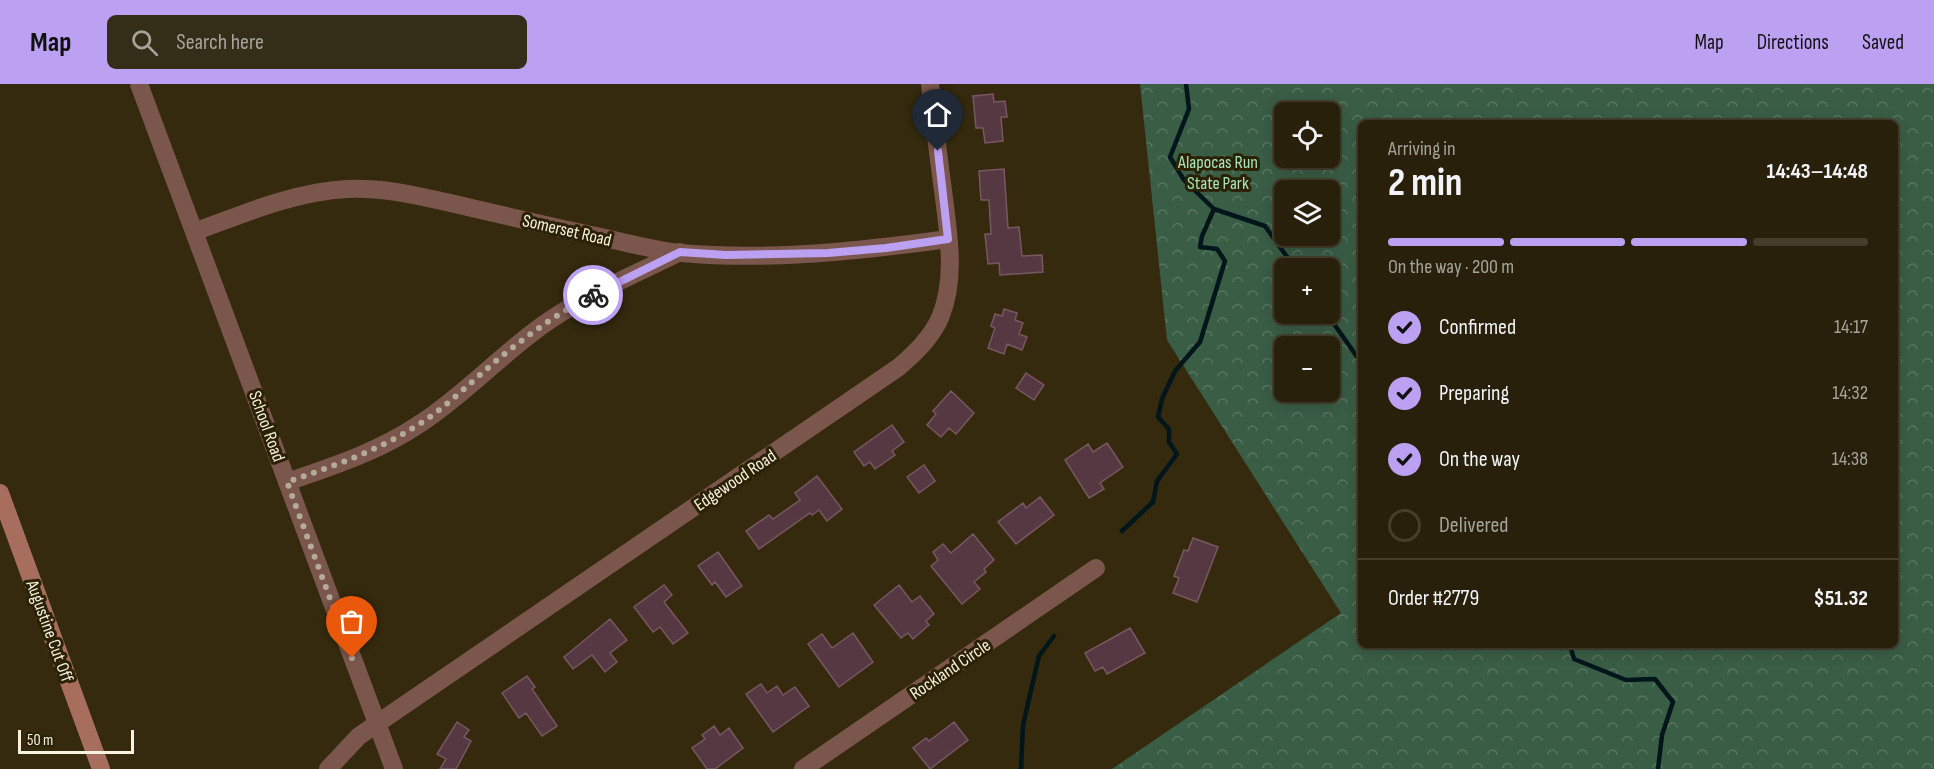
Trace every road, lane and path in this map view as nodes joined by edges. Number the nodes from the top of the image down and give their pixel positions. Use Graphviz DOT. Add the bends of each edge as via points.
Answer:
graph roads {
  1 [pos="139,84"];
  2 [pos="930,84"];
  3 [pos="194,232"];
  4 [pos="948,239"];
  5 [pos="680,252"];
  6 [pos="287,482"];
  7 [pos="0,493"];
  8 [pos="1096,568"];
  9 [pos="377,725"];
  10 [pos="101,769"];
  11 [pos="328,769"];
  12 [pos="394,769"];
  13 [pos="803,769"];
  1 -- 3 [label="street, School Road"];
  2 -- 4 [label="street, Edgewood Road"];
  3 -- 5 [label="street, Somerset Road" via="291,198 369,189 424,197"];
  3 -- 6 [label="street, School Road"];
  4 -- 5 [label="street, Somerset Road" via="828,253"];
  4 -- 9 [label="street, Edgewood Road" via="949,283 939,319 924,343 899,367"];
  5 -- 6 [label="street" via="551,319 442,408 398,438"];
  6 -- 9 [label="street, School Road"];
  7 -- 10 [label="street, Augustine Cut Off"];
  8 -- 13 [label="street, Rockland Circle"];
  9 -- 11 [label="street, Edgewood Road" via="359,736"];
  9 -- 12 [label="street, School Road"];
}
